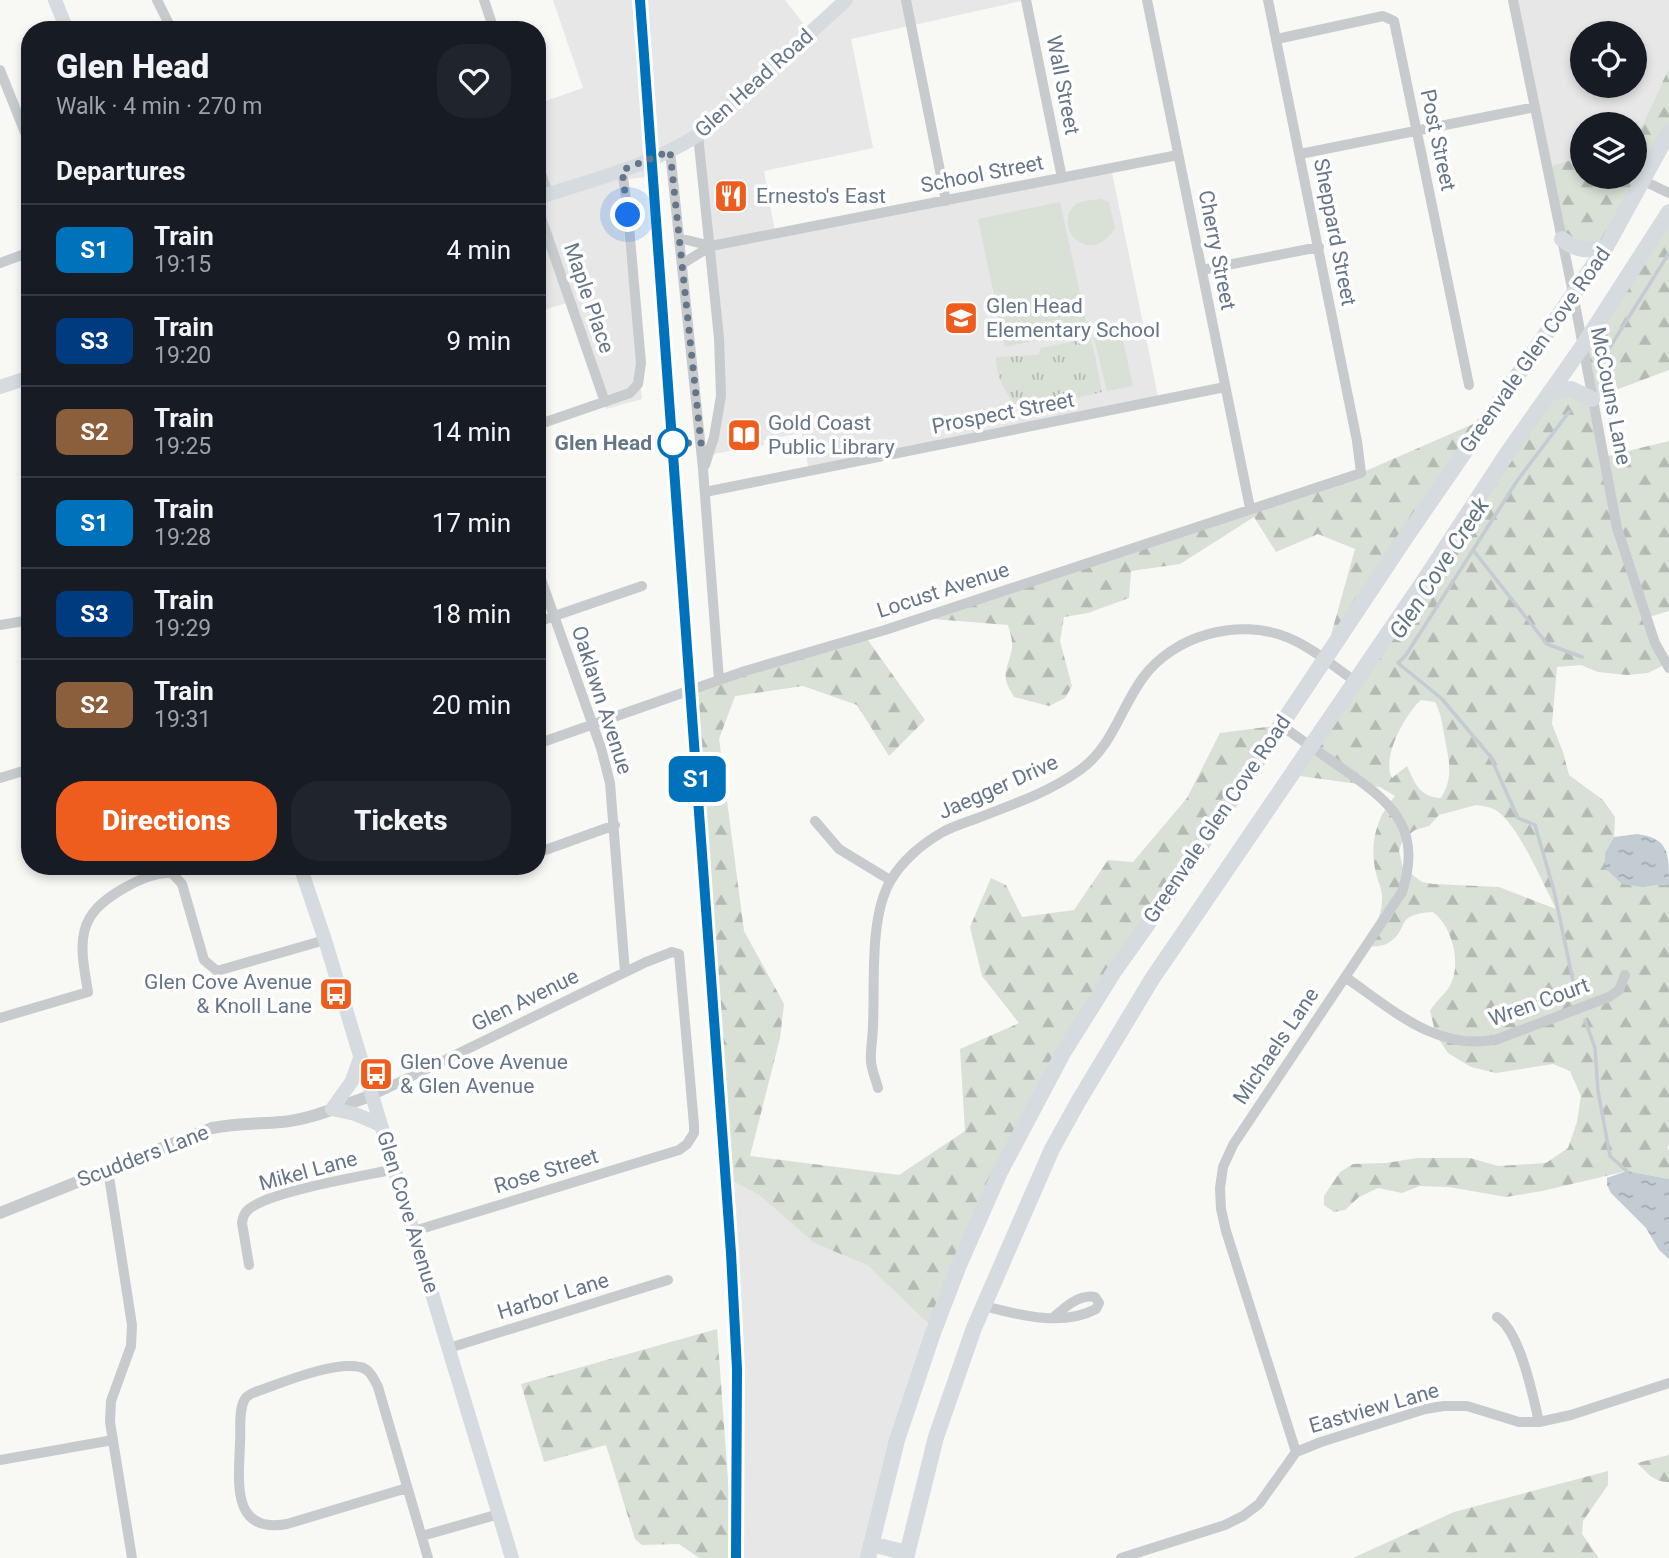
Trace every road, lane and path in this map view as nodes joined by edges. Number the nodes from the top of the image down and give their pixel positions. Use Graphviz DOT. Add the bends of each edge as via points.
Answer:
graph roads {
  1 [pos="55,0"];
  2 [pos="157,0"];
  3 [pos="484,0"];
  4 [pos="846,0"];
  5 [pos="906,0"];
  6 [pos="1026,0"];
  7 [pos="1147,0"];
  8 [pos="1268,0"];
  9 [pos="1513,0"];
  10 [pos="63,21"];
  11 [pos="168,21"];
  12 [pos="491,21"];
  13 [pos="1276,39"];
  14 [pos="0,70"];
  15 [pos="1535,107"];
  16 [pos="21,122"];
  17 [pos="1416,131"];
  18 [pos="1669,132"];
  19 [pos="698,135"];
  20 [pos="670,151"];
  21 [pos="1300,154"];
  22 [pos="1178,155"];
  23 [pos="622,170"];
  24 [pos="1647,175"];
  25 [pos="1062,178"];
  26 [pos="1647,182"];
  27 [pos="1639,189"];
  28 [pos="1669,192"];
  29 [pos="546,195"];
  30 [pos="946,201"];
  31 [pos="1669,212"];
  32 [pos="546,232"];
  33 [pos="679,239"];
  34 [pos="1562,239"];
  35 [pos="711,246"];
  36 [pos="1318,247"];
  37 [pos="1606,247"];
  38 [pos="21,255"];
  39 [pos="0,263"];
  40 [pos="682,264"];
  41 [pos="1202,270"];
  42 [pos="1573,293"];
  43 [pos="1582,347"];
  44 [pos="21,379"];
  45 [pos="0,385"];
  46 [pos="1469,386"];
  47 [pos="1225,387"];
  48 [pos="1550,392"];
  49 [pos="1592,399"];
  50 [pos="605,402"];
  51 [pos="546,422"];
  52 [pos="703,469"];
  53 [pos="1361,472"];
  54 [pos="705,492"];
  55 [pos="1250,508"];
  56 [pos="642,586"];
  57 [pos="546,593"];
  58 [pos="554,616"];
  59 [pos="546,619"];
  60 [pos="21,622"];
  61 [pos="0,625"];
  62 [pos="1324,660"];
  63 [pos="1669,668"];
  64 [pos="719,680"];
  65 [pos="1355,681"];
  66 [pos="1281,725"];
  67 [pos="592,726"];
  68 [pos="546,741"];
  69 [pos="1312,747"];
  70 [pos="21,772"];
  71 [pos="0,778"];
  72 [pos="815,821"];
  73 [pos="615,825"];
  74 [pos="546,850"];
  75 [pos="153,875"];
  76 [pos="174,875"];
  77 [pos="303,875"];
  78 [pos="890,880"];
  79 [pos="325,940"];
  80 [pos="625,972"];
  81 [pos="1625,975"];
  82 [pos="1345,977"];
  83 [pos="0,1018"];
  84 [pos="360,1058"];
  85 [pos="878,1088"];
  86 [pos="371,1096"];
  87 [pos="332,1109"];
  88 [pos="381,1125"];
  89 [pos="687,1144"];
  90 [pos="395,1169"];
  91 [pos="108,1170"];
  92 [pos="0,1213"];
  93 [pos="414,1231"];
  94 [pos="249,1265"];
  95 [pos="668,1280"];
  96 [pos="984,1306"];
  97 [pos="1054,1317"];
  98 [pos="1497,1317"];
  99 [pos="449,1348"];
  100 [pos="1669,1383"];
  101 [pos="1539,1422"];
  102 [pos="113,1440"];
  103 [pos="1296,1452"];
  104 [pos="0,1460"];
  105 [pos="407,1488"];
  106 [pos="499,1514"];
  107 [pos="422,1536"];
  108 [pos="870,1551"];
  109 [pos="907,1556"];
  110 [pos="132,1558"];
  111 [pos="428,1558"];
  112 [pos="512,1558"];
  113 [pos="1121,1558"];
  1 -- 10 [label="main road"];
  2 -- 11 [label="street"];
  3 -- 12 [label="street"];
  4 -- 19 [label="main road, Glen Head Road"];
  5 -- 30 [label="street"];
  6 -- 25 [label="street, Wall Street"];
  7 -- 22 [label="street, Cherry Street"];
  8 -- 13 [label="street, Sheppard Street"];
  9 -- 15 [label="street, McCouns Lane"];
  13 -- 17 [label="street, Post Street" via="1388,17 1394,22"];
  13 -- 21 [label="street, Sheppard Street"];
  14 -- 16 [label="street"];
  15 -- 17 [label="street"];
  15 -- 34 [label="street, McCouns Lane"];
  17 -- 21 [label="street"];
  17 -- 46 [label="street, Post Street"];
  18 -- 24 [label="main road, Greenvale Glen Cove Road"];
  19 -- 20 [label="main road, Glen Head Road"];
  19 -- 35 [label="street"];
  20 -- 23 [label="main road, Glen Head Road"];
  20 -- 33 [label="street"];
  21 -- 36 [label="street, Sheppard Street"];
  22 -- 25 [label="street, School Street"];
  22 -- 41 [label="street, Cherry Street"];
  23 -- 29 [label="main road, Glen Head Road"];
  23 -- 50 [label="street" via="641,374 630,393"];
  25 -- 30 [label="street, School Street"];
  26 -- 28 [label="street"];
  27 -- 37 [label="main road, Greenvale Glen Cove Road"];
  30 -- 35 [label="street, School Street"];
  31 -- 43 [label="main road, Greenvale Glen Cove Road"];
  32 -- 50 [label="street, Maple Place"];
  33 -- 35 [label="street, School Street"];
  33 -- 40 [label="street"];
  34 -- 37 [label="main road" via="1573,248"];
  34 -- 42 [label="street, McCouns Lane"];
  35 -- 40 [label="street, School Street"];
  35 -- 52 [label="street" via="721,396"];
  36 -- 41 [label="street"];
  36 -- 53 [label="street, Sheppard Street"];
  37 -- 42 [label="main road, Greenvale Glen Cove Road"];
  38 -- 39 [label="street"];
  40 -- 52 [label="street"];
  41 -- 47 [label="street, Cherry Street"];
  42 -- 43 [label="street, McCouns Lane"];
  42 -- 62 [label="main road, Greenvale Glen Cove Road"];
  43 -- 48 [label="main road, Greenvale Glen Cove Road"];
  43 -- 49 [label="street, McCouns Lane"];
  44 -- 45 [label="main road"];
  47 -- 54 [label="street, Prospect Street"];
  47 -- 55 [label="street, Cherry Street"];
  48 -- 49 [label="main road" via="1571,389"];
  48 -- 65 [label="main road, Greenvale Glen Cove Road"];
  49 -- 63 [label="street, McCouns Lane" via="1618,528 1655,643"];
  50 -- 51 [label="street"];
  52 -- 54 [label="street"];
  53 -- 55 [label="street, Locust Avenue"];
  54 -- 64 [label="street"];
  55 -- 64 [label="street, Locust Avenue"];
  56 -- 58 [label="street"];
  57 -- 58 [label="street, Oaklawn Avenue"];
  58 -- 59 [label="street"];
  58 -- 67 [label="street, Oaklawn Avenue"];
  60 -- 61 [label="street"];
  62 -- 65 [label="street, Jaegger Drive"];
  62 -- 66 [label="main road, Greenvale Glen Cove Road"];
  62 -- 78 [label="street, Jaegger Drive" via="1288,638 1253,630 1206,634 1187,642 1164,656 1143,678 1114,733 1083,768 1045,791 942,832 919,848"];
  64 -- 67 [label="street, Locust Avenue"];
  65 -- 69 [label="main road, Greenvale Glen Cove Road"];
  66 -- 69 [label="street, Michaels Lane"];
  66 -- 108 [label="main road, Greenvale Glen Cove Road" via="1115,970 1021,1129 933,1333 897,1440"];
  67 -- 68 [label="street, Locust Avenue"];
  67 -- 73 [label="street, Oaklawn Avenue" via="610,783"];
  69 -- 82 [label="street, Michaels Lane" via="1391,805 1409,848 1409,871 1402,892"];
  69 -- 96 [label="main road, Greenvale Glen Cove Road" via="1152,979 1078,1102 1052,1149"];
  70 -- 71 [label="street"];
  72 -- 78 [label="street" via="839,849"];
  73 -- 74 [label="street"];
  73 -- 80 [label="street, Oaklawn Avenue"];
  75 -- 83 [label="street" via="109,896 91,916 82,943 88,992"];
  76 -- 79 [label="street" via="182,884 204,960 217,971"];
  77 -- 79 [label="main road, Glen Cove Avenue"];
  78 -- 85 [label="street, Jaegger Drive" via="878,916 874,967 871,1062"];
  79 -- 84 [label="main road, Glen Cove Avenue"];
  80 -- 86 [label="street, Glen Avenue"];
  80 -- 89 [label="street, Glen Avenue" via="672,952 679,954 694,1125"];
  81 -- 82 [label="street, Wren Court" via="1619,990 1609,997 1479,1043 1436,1035"];
  82 -- 103 [label="street, Michaels Lane" via="1233,1145 1220,1188 1226,1231"];
  84 -- 86 [label="main road, Glen Cove Avenue"];
  84 -- 87 [label="main road" via="352,1081"];
  86 -- 87 [label="street, Scudders Lane"];
  86 -- 88 [label="main road, Glen Cove Avenue"];
  87 -- 88 [label="main road"];
  87 -- 91 [label="street, Scudders Lane" via="282,1122 240,1122 212,1128"];
  88 -- 90 [label="main road, Glen Cove Avenue"];
  89 -- 93 [label="street, Rose Street"];
  90 -- 93 [label="main road, Glen Cove Avenue"];
  90 -- 94 [label="street, Mikel Lane" via="314,1186 251,1207 242,1223"];
  91 -- 92 [label="street, Scudders Lane"];
  91 -- 102 [label="street" via="132,1325 131,1346 111,1401"];
  93 -- 99 [label="main road, Glen Cove Avenue"];
  95 -- 99 [label="street, Harbor Lane"];
  96 -- 97 [label="street" via="1029,1317"];
  96 -- 109 [label="main road, Greenvale Glen Cove Road" via="936,1437"];
  98 -- 101 [label="street" via="1511,1332"];
  99 -- 106 [label="main road, Glen Cove Avenue"];
  100 -- 101 [label="street, Eastview Lane"];
  101 -- 103 [label="street, Eastview Lane" via="1519,1423 1467,1406 1444,1406"];
  102 -- 104 [label="street"];
  102 -- 110 [label="street"];
  103 -- 113 [label="street, Eastview Lane" via="1259,1504 1243,1516"];
  105 -- 105 [label="street" via="369,1371 358,1367 311,1373 247,1396 241,1419 239,1491 242,1505 255,1520 277,1525"];
  105 -- 107 [label="street"];
  106 -- 107 [label="street"];
  106 -- 112 [label="main road, Glen Cove Avenue"];
  107 -- 111 [label="street"];
  108 -- 109 [label="main road"];
}
